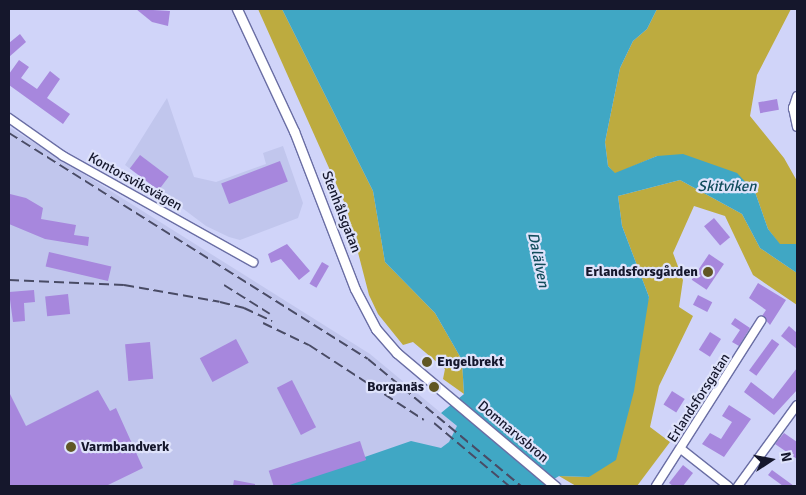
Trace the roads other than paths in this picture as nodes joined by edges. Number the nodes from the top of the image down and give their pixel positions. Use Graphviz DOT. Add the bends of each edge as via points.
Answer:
graph roads {
  1 [pos="238,9"];
  2 [pos="797,96"];
  3 [pos="9,118"];
  4 [pos="797,127"];
  5 [pos="253,262"];
  6 [pos="761,321"];
  7 [pos="453,399"];
  8 [pos="797,405"];
  9 [pos="681,449"];
  10 [pos="555,486"];
  11 [pos="656,486"];
  12 [pos="728,486"];
  13 [pos="738,486"];
  1 -- 7 [label="street, Stenhålsgatan" via="294,130 355,288 376,329 397,353"];
  2 -- 4 [label="street" via="793,108"];
  3 -- 5 [label="street, Kontorsviksvägen" via="63,156"];
  6 -- 9 [label="street, Erlandsforsgatan"];
  7 -- 10 [label="street, Domnarvsbron"];
  8 -- 13 [label="street"];
  9 -- 11 [label="street, Erlandsforsgatan"];
  9 -- 12 [label="street"];
}
